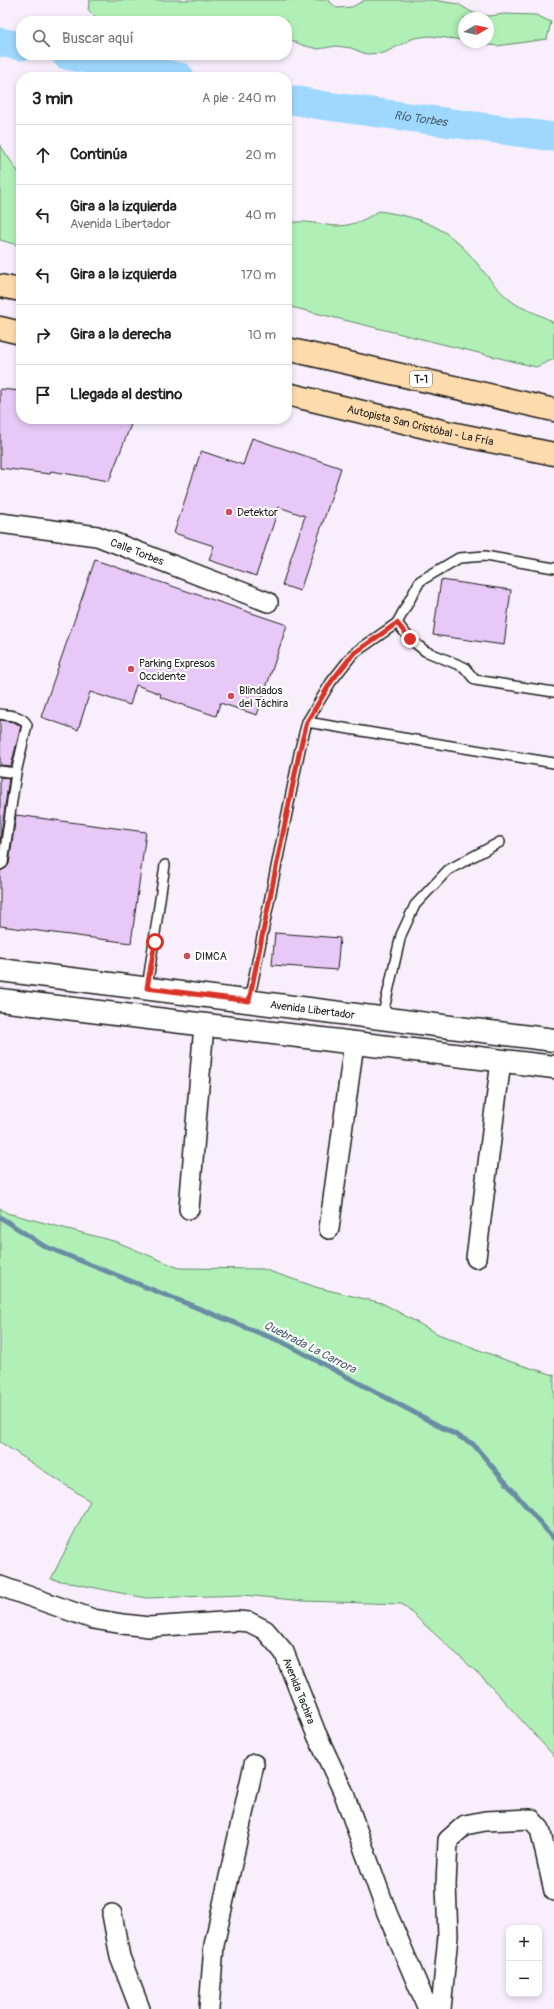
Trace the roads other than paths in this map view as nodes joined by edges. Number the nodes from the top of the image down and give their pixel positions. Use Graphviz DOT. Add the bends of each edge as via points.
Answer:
graph roads {
  1 [pos="0,286"];
  2 [pos="16,289"];
  3 [pos="0,328"];
  4 [pos="16,332"];
  5 [pos="292,350"];
  6 [pos="292,395"];
  7 [pos="554,410"];
  8 [pos="554,454"];
  9 [pos="0,523"];
  10 [pos="554,568"];
  11 [pos="268,602"];
  12 [pos="397,623"];
  13 [pos="554,692"];
  14 [pos="0,714"];
  15 [pos="307,722"];
  16 [pos="554,763"];
  17 [pos="0,771"];
  18 [pos="16,773"];
  19 [pos="4,821"];
  20 [pos="500,842"];
  21 [pos="165,865"];
  22 [pos="0,866"];
  23 [pos="0,970"];
  24 [pos="147,988"];
  25 [pos="0,1000"];
  26 [pos="249,1001"];
  27 [pos="382,1018"];
  28 [pos="204,1025"];
  29 [pos="554,1040"];
  30 [pos="354,1044"];
  31 [pos="501,1061"];
  32 [pos="554,1067"];
  33 [pos="189,1209"];
  34 [pos="329,1229"];
  35 [pos="476,1258"];
  36 [pos="0,1586"];
  37 [pos="254,1764"];
  38 [pos="554,1891"];
  39 [pos="112,1914"];
  40 [pos="140,2009"];
  41 [pos="209,2009"];
  42 [pos="428,2009"];
  43 [pos="441,2009"];
  1 -- 2 [label="highway"];
  3 -- 4 [label="highway"];
  5 -- 7 [label="highway, T-1"];
  6 -- 8 [label="highway, Autopista San Cristóbal - La Fría" via="446,432"];
  9 -- 11 [label="street, Calle Torbes" via="97,536"];
  10 -- 12 [label="lane" via="485,556 459,558 420,581"];
  12 -- 13 [label="lane" via="410,639 425,651 464,667 476,680"];
  12 -- 15 [label="lane" via="353,654 331,682"];
  14 -- 18 [label="lane" via="21,718 27,724"];
  15 -- 16 [label="lane"];
  15 -- 26 [label="lane"];
  17 -- 18 [label="lane"];
  18 -- 19 [label="lane"];
  19 -- 22 [label="lane" via="3,863"];
  20 -- 27 [label="lane" via="448,870 415,905 401,935"];
  21 -- 24 [label="lane"];
  23 -- 24 [label="main road, Avenida Libertador"];
  24 -- 26 [label="main road, Avenida Libertador"];
  25 -- 28 [label="main road"];
  26 -- 27 [label="main road, Avenida Libertador"];
  27 -- 29 [label="main road, Avenida Libertador"];
  28 -- 30 [label="main road"];
  28 -- 33 [label="street"];
  30 -- 31 [label="main road"];
  30 -- 34 [label="street"];
  31 -- 32 [label="main road"];
  31 -- 35 [label="street"];
  36 -- 42 [label="street, Avenida Tachira" via="93,1619 149,1627 249,1622 274,1638 284,1652 316,1734 343,1792 387,1913"];
  37 -- 41 [label="street" via="214,1945"];
  38 -- 43 [label="street" via="540,1830 531,1819 484,1821 465,1825 448,1840 448,1936"];
  39 -- 40 [label="street" via="120,1957"];
}
